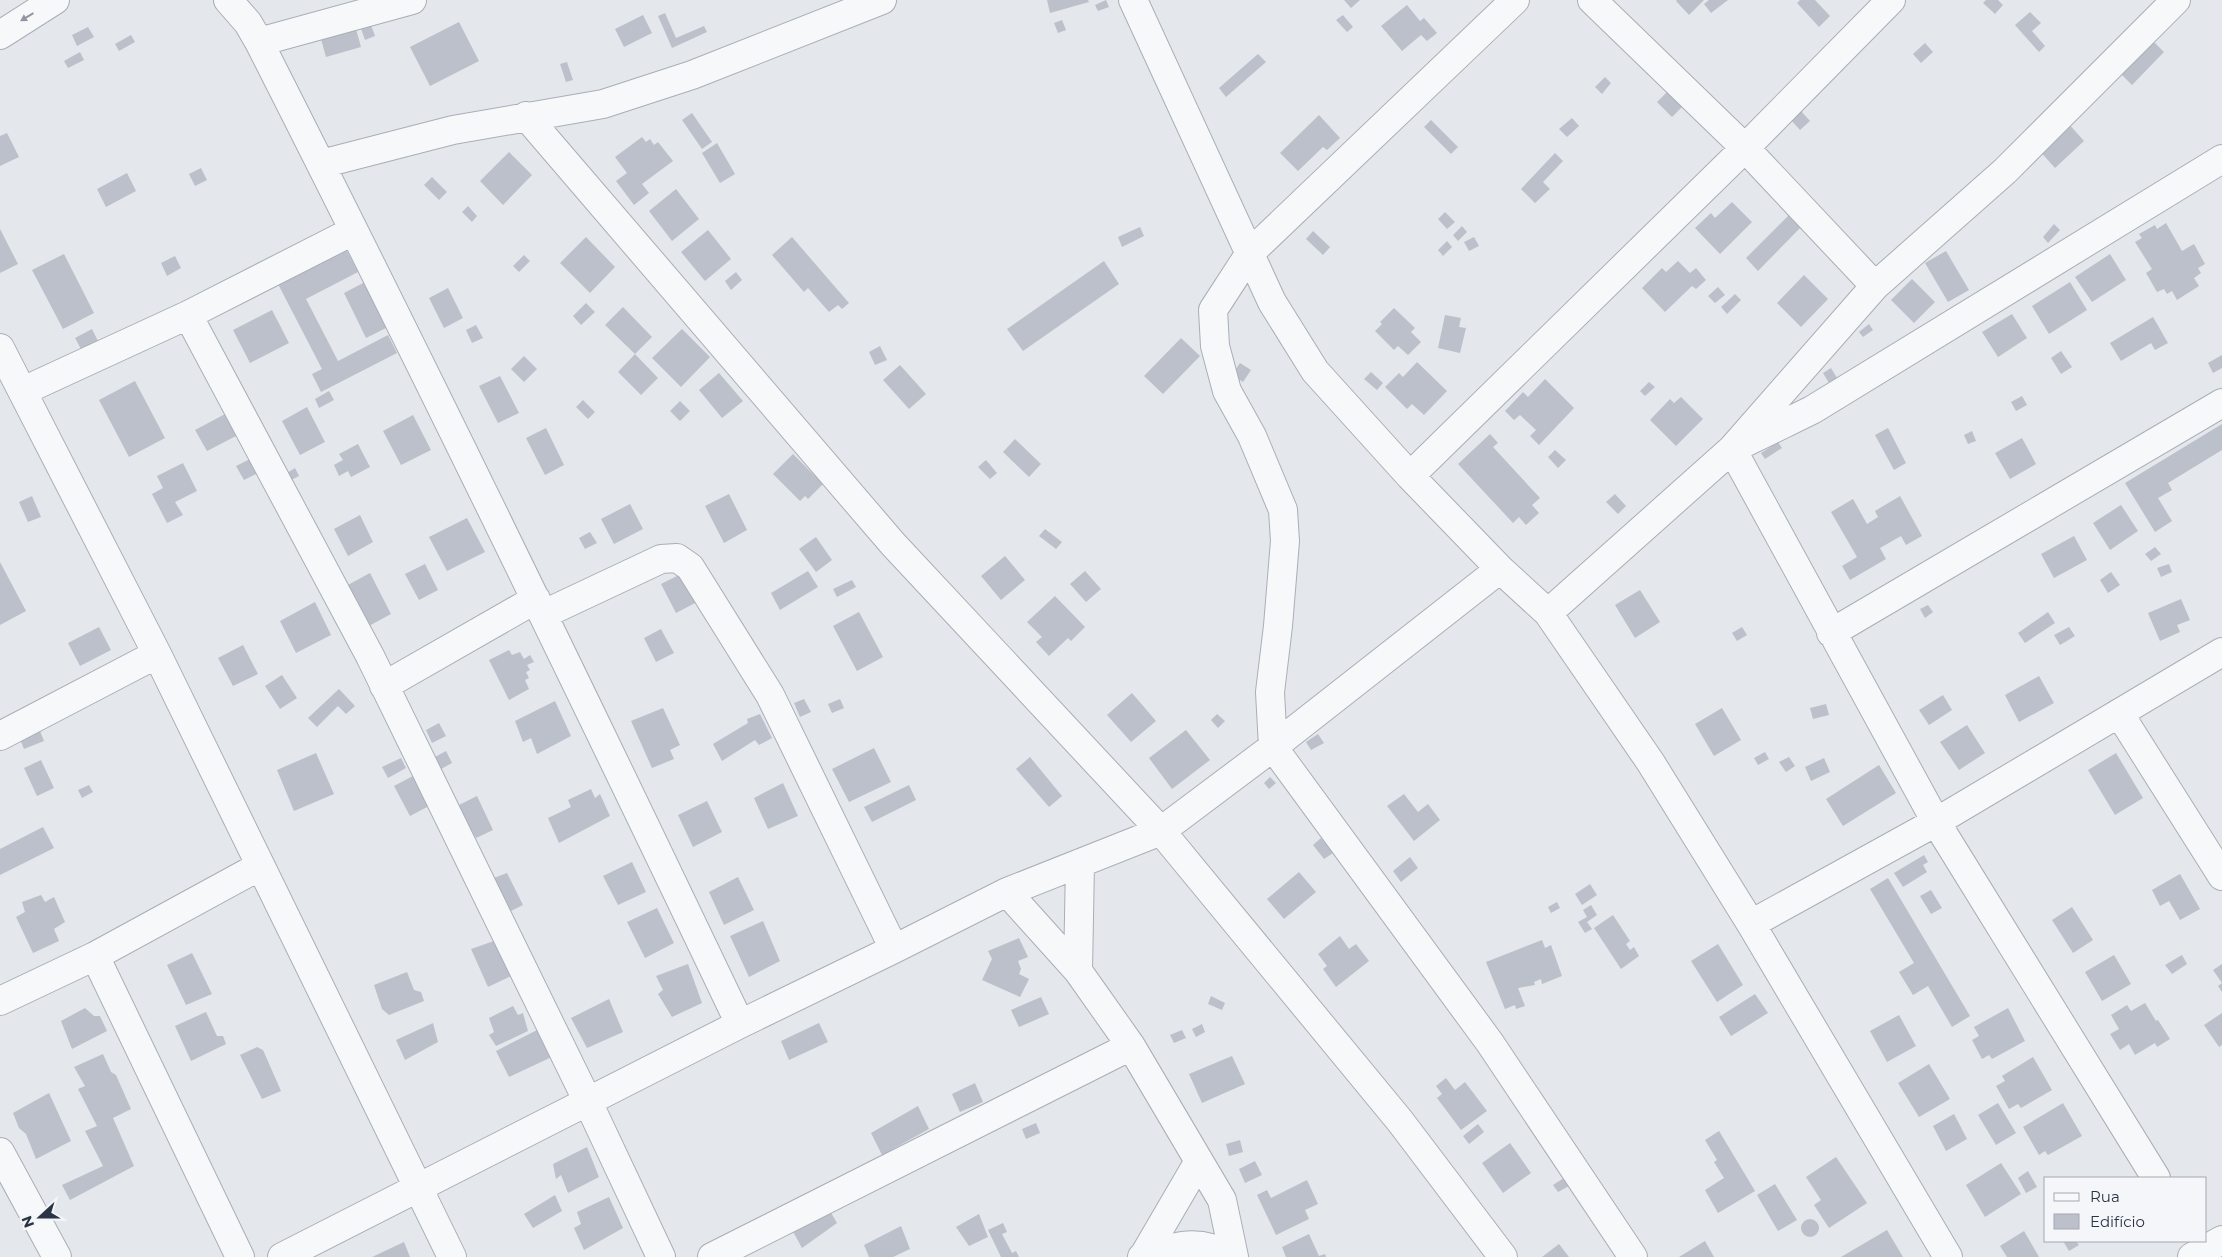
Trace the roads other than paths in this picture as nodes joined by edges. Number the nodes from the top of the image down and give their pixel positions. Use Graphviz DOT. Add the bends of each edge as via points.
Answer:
graph roads {
  1 [pos="55,0"];
  2 [pos="228,0"];
  3 [pos="412,0"];
  4 [pos="882,0"];
  5 [pos="1133,0"];
  6 [pos="1515,0"];
  7 [pos="1592,0"];
  8 [pos="1891,0"];
  9 [pos="2176,0"];
  10 [pos="0,35"];
  11 [pos="259,42"];
  12 [pos="526,116"];
  13 [pos="1744,148"];
  14 [pos="2222,159"];
  15 [pos="321,164"];
  16 [pos="353,231"];
  17 [pos="1250,253"];
  18 [pos="1875,286"];
  19 [pos="188,315"];
  20 [pos="0,348"];
  21 [pos="23,391"];
  22 [pos="2222,403"];
  23 [pos="1732,449"];
  24 [pos="1410,476"];
  25 [pos="1500,569"];
  26 [pos="540,607"];
  27 [pos="1548,613"];
  28 [pos="1832,633"];
  29 [pos="2222,652"];
  30 [pos="157,654"];
  31 [pos="384,686"];
  32 [pos="2119,713"];
  33 [pos="0,736"];
  34 [pos="1273,747"];
  35 [pos="1936,822"];
  36 [pos="1161,831"];
  37 [pos="1080,863"];
  38 [pos="260,866"];
  39 [pos="2222,876"];
  40 [pos="1007,892"];
  41 [pos="1751,924"];
  42 [pos="894,950"];
  43 [pos="95,956"];
  44 [pos="1078,971"];
  45 [pos="0,1001"];
  46 [pos="740,1024"];
  47 [pos="1131,1046"];
  48 [pos="588,1102"];
  49 [pos="0,1152"];
  50 [pos="1199,1160"];
  51 [pos="2155,1177"];
  52 [pos="418,1188"];
  53 [pos="57,1257"];
  54 [pos="240,1257"];
  55 [pos="282,1257"];
  56 [pos="452,1257"];
  57 [pos="661,1257"];
  58 [pos="712,1257"];
  59 [pos="1143,1257"];
  60 [pos="1233,1257"];
  61 [pos="1503,1257"];
  62 [pos="1633,1257"];
  63 [pos="1948,1257"];
  1 -- 10 [label="street, one-way"];
  2 -- 11 [label="street"];
  3 -- 11 [label="street"];
  4 -- 12 [label="street" via="692,75 603,104"];
  5 -- 17 [label="street"];
  6 -- 17 [label="street"];
  7 -- 13 [label="street"];
  8 -- 13 [label="street"];
  9 -- 18 [label="street" via="2005,171"];
  11 -- 15 [label="street"];
  12 -- 15 [label="street" via="453,130"];
  12 -- 36 [label="street" via="893,544"];
  13 -- 18 [label="street"];
  13 -- 24 [label="street"];
  14 -- 23 [label="street" via="1812,410"];
  15 -- 16 [label="street"];
  16 -- 19 [label="street"];
  16 -- 26 [label="street"];
  17 -- 24 [label="street" via="1272,302 1315,371"];
  17 -- 34 [label="street" via="1213,310 1215,346 1227,391 1252,436 1283,510 1285,541 1270,692"];
  18 -- 23 [label="street"];
  19 -- 21 [label="street"];
  19 -- 31 [label="street"];
  20 -- 21 [label="street"];
  21 -- 30 [label="street"];
  22 -- 28 [label="street"];
  23 -- 27 [label="street"];
  23 -- 28 [label="street"];
  24 -- 25 [label="street"];
  25 -- 27 [label="street"];
  25 -- 34 [label="street"];
  26 -- 31 [label="street"];
  26 -- 42 [label="street" via="661,559 677,558 690,567 770,695"];
  26 -- 46 [label="street"];
  27 -- 41 [label="street" via="1651,763"];
  28 -- 35 [label="street"];
  29 -- 32 [label="street"];
  30 -- 33 [label="street"];
  30 -- 38 [label="street"];
  31 -- 48 [label="street"];
  32 -- 35 [label="street"];
  32 -- 39 [label="street"];
  34 -- 36 [label="street"];
  34 -- 62 [label="street" via="1490,1043"];
  35 -- 41 [label="street"];
  35 -- 51 [label="street"];
  36 -- 37 [label="street"];
  36 -- 61 [label="street" via="1400,1121"];
  37 -- 40 [label="street"];
  37 -- 44 [label="street"];
  38 -- 43 [label="street"];
  38 -- 52 [label="street"];
  40 -- 42 [label="street"];
  40 -- 44 [label="street"];
  41 -- 63 [label="street"];
  42 -- 46 [label="street"];
  43 -- 45 [label="street"];
  43 -- 54 [label="street"];
  44 -- 47 [label="street"];
  46 -- 48 [label="street"];
  47 -- 50 [label="street"];
  47 -- 58 [label="street"];
  48 -- 52 [label="street"];
  48 -- 57 [label="street"];
  49 -- 53 [label="street"];
  50 -- 59 [label="street"];
  50 -- 60 [label="street" via="1222,1200"];
  52 -- 55 [label="street"];
  52 -- 56 [label="street"];
  59 -- 60 [label="street" via="1180,1245 1199,1244"];
}
